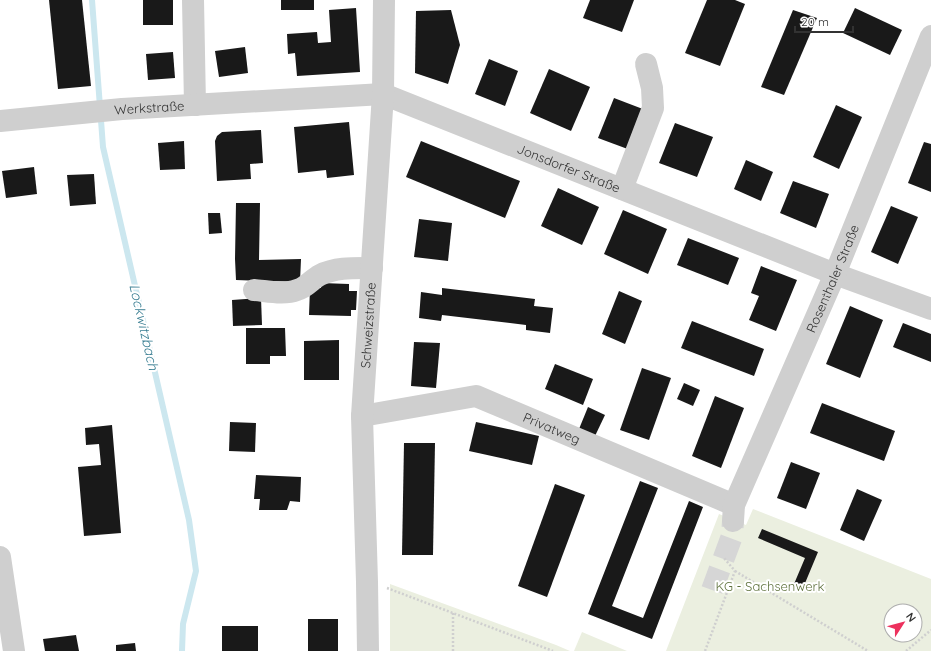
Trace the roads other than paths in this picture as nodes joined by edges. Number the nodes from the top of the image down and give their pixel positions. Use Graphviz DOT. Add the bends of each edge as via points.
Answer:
graph roads {
  1 [pos="193,0"];
  2 [pos="384,0"];
  3 [pos="931,36"];
  4 [pos="646,64"];
  5 [pos="383,94"];
  6 [pos="195,105"];
  7 [pos="0,121"];
  8 [pos="622,189"];
  9 [pos="372,268"];
  10 [pos="836,274"];
  11 [pos="254,290"];
  12 [pos="931,309"];
  13 [pos="362,416"];
  14 [pos="734,513"];
  15 [pos="0,557"];
  16 [pos="14,651"];
  17 [pos="368,651"];
  1 -- 6 [label="street, Werkstraße"];
  2 -- 5 [label="street, Schweizstraße"];
  3 -- 10 [label="street, Rosenthaler Straße"];
  4 -- 8 [label="street" via="652,88 653,108"];
  5 -- 6 [label="street, Jonsdorfer Straße"];
  5 -- 8 [label="street, Jonsdorfer Straße"];
  5 -- 9 [label="street, Schweizstraße"];
  6 -- 7 [label="street, Werkstraße"];
  8 -- 10 [label="street, Jonsdorfer Straße"];
  9 -- 11 [label="street" via="329,271 297,290"];
  9 -- 13 [label="street, Schweizstraße"];
  10 -- 12 [label="street, Jonsdorfer Straße"];
  10 -- 14 [label="street, Rosenthaler Straße"];
  13 -- 14 [label="street, Privatweg" via="476,396"];
  13 -- 17 [label="street, Schweizstraße"];
  15 -- 16 [label="street"];
}
